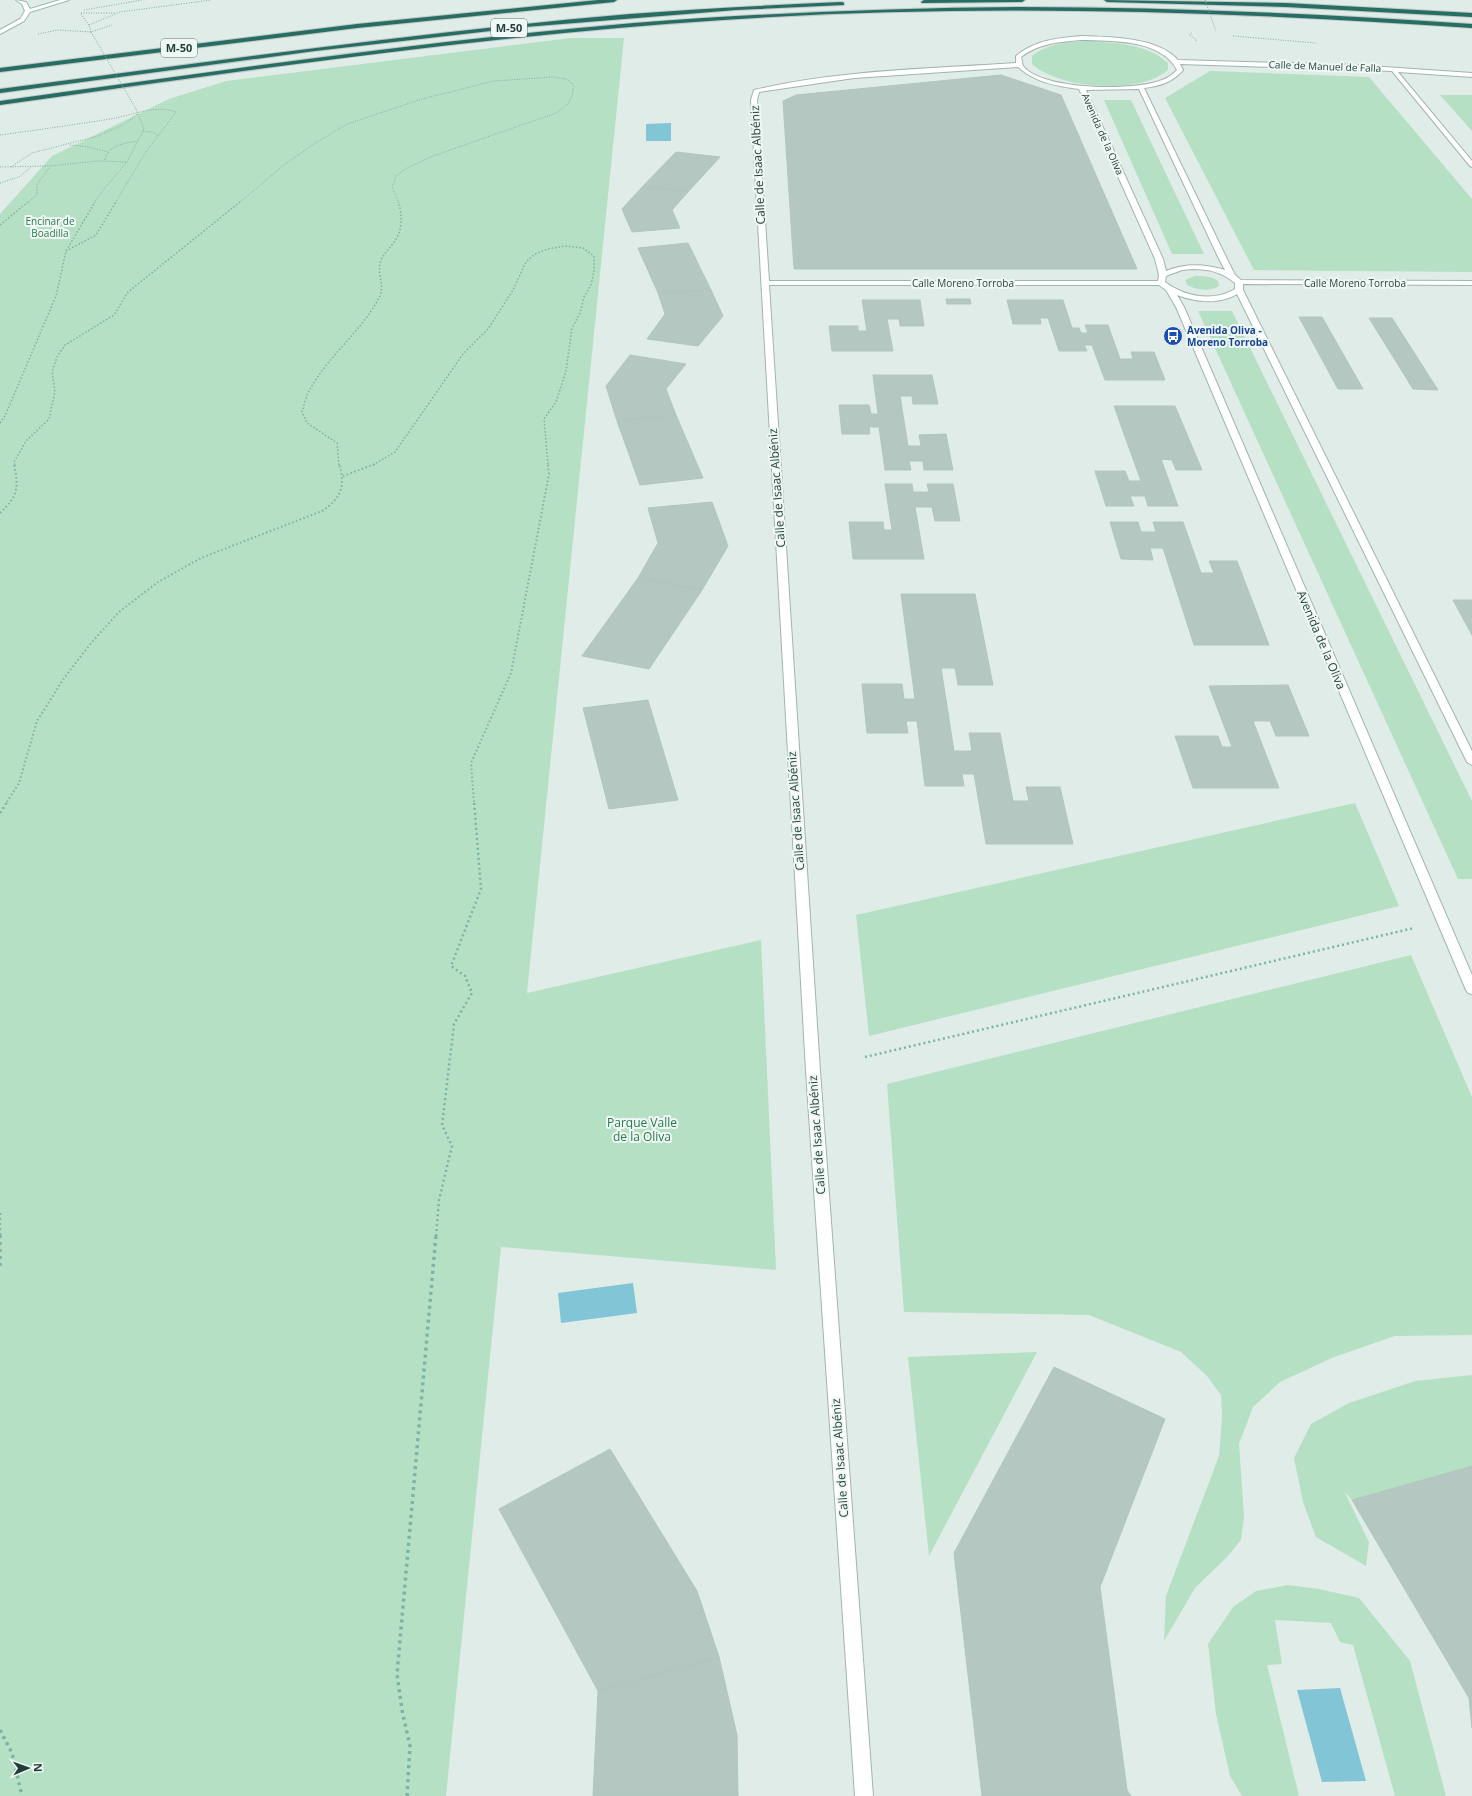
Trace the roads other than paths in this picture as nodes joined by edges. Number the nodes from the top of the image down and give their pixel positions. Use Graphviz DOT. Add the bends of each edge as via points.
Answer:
graph roads {
  1 [pos="19,0"];
  2 [pos="66,0"];
  3 [pos="574,0"];
  4 [pos="614,0"];
  5 [pos="1022,0"];
  6 [pos="1107,0"];
  7 [pos="920,2"];
  8 [pos="848,4"];
  9 [pos="28,11"];
  10 [pos="1472,15"];
  11 [pos="357,26"];
  12 [pos="1472,26"];
  13 [pos="0,32"];
  14 [pos="1178,62"];
  15 [pos="1019,65"];
  16 [pos="1393,69"];
  17 [pos="0,70"];
  18 [pos="1472,75"];
  19 [pos="1082,88"];
  20 [pos="1141,88"];
  21 [pos="90,90"];
  22 [pos="0,91"];
  23 [pos="0,102"];
  24 [pos="0,107"];
  25 [pos="1472,165"];
  26 [pos="1232,276"];
  27 [pos="1162,279"];
  28 [pos="764,283"];
  29 [pos="1472,283"];
  30 [pos="1239,286"];
  31 [pos="1170,290"];
  32 [pos="1472,762"];
  33 [pos="1472,990"];
  34 [pos="864,1796"];
  1 -- 9 [label="street"];
  2 -- 9 [label="street"];
  3 -- 11 [label="highway" via="448,12"];
  4 -- 11 [label="highway, M-50"];
  5 -- 7 [label="highway"];
  6 -- 10 [label="highway" via="1286,5"];
  8 -- 22 [label="highway, M-50" via="686,12 501,29"];
  9 -- 13 [label="street" via="22,20"];
  11 -- 17 [label="highway, M-50"];
  12 -- 21 [label="highway" via="1281,15 1105,9 829,13 632,25 512,37"];
  14 -- 15 [label="street" via="1169,54 1152,47 1119,40 1082,38 1039,44 1025,50 1018,57"];
  14 -- 16 [label="street, Calle de Manuel de Falla"];
  14 -- 20 [label="street" via="1180,70 1174,77"];
  15 -- 19 [label="street, Avenida de la Oliva" via="1041,79"];
  15 -- 28 [label="street, Calle de Isaac Albéniz" via="877,75 784,85 756,91 754,100"];
  16 -- 18 [label="street, Calle de Manuel de Falla"];
  16 -- 25 [label="street"];
  19 -- 20 [label="street"];
  19 -- 27 [label="street, Avenida de la Oliva" via="1159,259"];
  20 -- 26 [label="street"];
  21 -- 23 [label="highway"];
  21 -- 24 [label="highway"];
  26 -- 27 [label="street, Calle Moreno Torroba" via="1215,269 1194,267 1175,269"];
  26 -- 30 [label="street"];
  27 -- 28 [label="street, Calle Moreno Torroba"];
  27 -- 31 [label="street"];
  28 -- 34 [label="street, Calle de Isaac Albéniz" via="812,1071"];
  29 -- 30 [label="street, Calle Moreno Torroba"];
  30 -- 31 [label="street" via="1228,296 1209,299 1187,296"];
  30 -- 32 [label="street"];
  31 -- 33 [label="street, Avenida de la Oliva" via="1180,307"];
}
